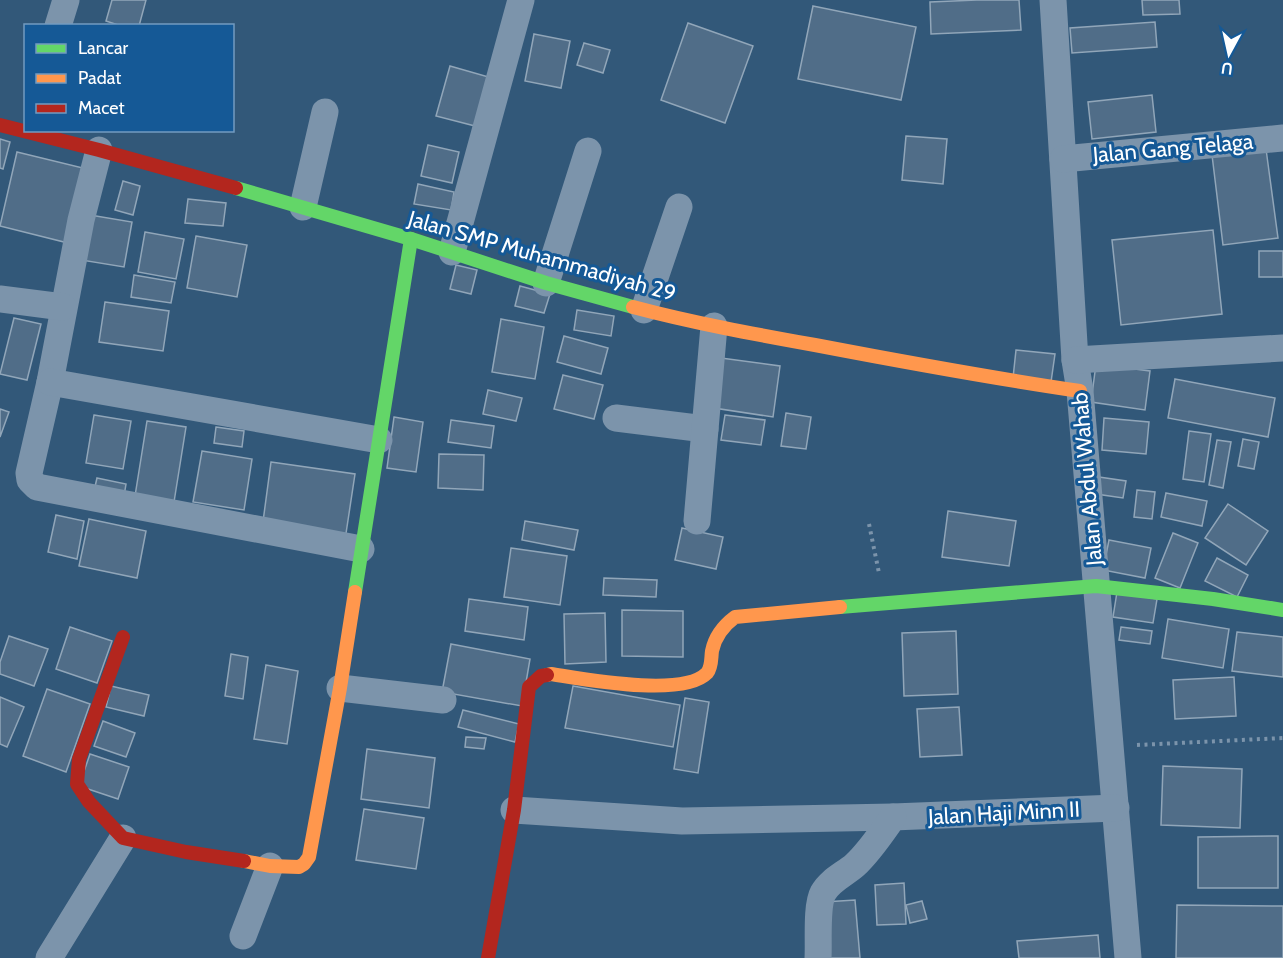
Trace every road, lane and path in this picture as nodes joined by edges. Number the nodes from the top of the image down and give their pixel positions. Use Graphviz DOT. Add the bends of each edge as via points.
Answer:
graph roads {
  1 [pos="66,0"];
  2 [pos="521,0"];
  3 [pos="1053,0"];
  4 [pos="59,24"];
  5 [pos="325,112"];
  6 [pos="0,125"];
  7 [pos="24,131"];
  8 [pos="30,132"];
  9 [pos="1283,138"];
  10 [pos="99,150"];
  11 [pos="588,151"];
  12 [pos="1063,159"];
  13 [pos="303,207"];
  14 [pos="679,207"];
  15 [pos="411,239"];
  16 [pos="452,252"];
  17 [pos="546,283"];
  18 [pos="0,299"];
  19 [pos="63,307"];
  20 [pos="644,310"];
  21 [pos="714,326"];
  22 [pos="1283,348"];
  23 [pos="1075,360"];
  24 [pos="50,382"];
  25 [pos="1080,391"];
  26 [pos="616,417"];
  27 [pos="705,429"];
  28 [pos="379,440"];
  29 [pos="697,521"];
  30 [pos="869,524"];
  31 [pos="361,549"];
  32 [pos="1096,586"];
  33 [pos="885,603"];
  34 [pos="1283,610"];
  35 [pos="123,637"];
  36 [pos="340,688"];
  37 [pos="443,700"];
  38 [pos="1283,738"];
  39 [pos="1110,747"];
  40 [pos="1116,808"];
  41 [pos="514,810"];
  42 [pos="893,818"];
  43 [pos="123,838"];
  44 [pos="270,866"];
  45 [pos="243,936"];
  46 [pos="49,958"];
  47 [pos="488,958"];
  48 [pos="818,958"];
  49 [pos="1128,958"];
  1 -- 4 [label="street"];
  2 -- 16 [label="street"];
  3 -- 12 [label="street, Jalan Abdul Wahab"];
  5 -- 13 [label="street"];
  6 -- 7 [label="street, Jalan SMP Muhammadiyah 29"];
  8 -- 10 [label="street, Jalan SMP Muhammadiyah 29"];
  9 -- 12 [label="street, Jalan Gang Telaga"];
  10 -- 13 [label="street, Jalan SMP Muhammadiyah 29"];
  10 -- 19 [label="street"];
  11 -- 17 [label="street"];
  12 -- 23 [label="street, Jalan Abdul Wahab"];
  13 -- 15 [label="street, Jalan SMP Muhammadiyah 29"];
  14 -- 20 [label="street"];
  15 -- 16 [label="street, Jalan SMP Muhammadiyah 29"];
  15 -- 28 [label="street"];
  16 -- 17 [label="street, Jalan SMP Muhammadiyah 29"];
  17 -- 20 [label="street, Jalan SMP Muhammadiyah 29"];
  18 -- 19 [label="street"];
  19 -- 24 [label="street"];
  20 -- 21 [label="street, Jalan SMP Muhammadiyah 29"];
  21 -- 25 [label="street, Jalan SMP Muhammadiyah 29"];
  21 -- 27 [label="street"];
  22 -- 23 [label="street"];
  23 -- 25 [label="street, Jalan Abdul Wahab"];
  24 -- 28 [label="street"];
  24 -- 31 [label="street" via="29,472 37,487"];
  25 -- 32 [label="street, Jalan Abdul Wahab"];
  26 -- 27 [label="street"];
  27 -- 29 [label="street"];
  28 -- 31 [label="street"];
  30 -- 33 [label="path"];
  31 -- 36 [label="street"];
  32 -- 33 [label="street"];
  32 -- 34 [label="street"];
  32 -- 39 [label="street, Jalan Abdul Wahab"];
  33 -- 41 [label="street" via="735,617 718,633 708,673 701,680 648,686 541,676 529,687"];
  35 -- 43 [label="street" via="79,759 77,784"];
  36 -- 37 [label="street"];
  36 -- 44 [label="street" via="309,857 299,867"];
  38 -- 39 [label="path"];
  39 -- 40 [label="street, Jalan Abdul Wahab"];
  40 -- 42 [label="street, Jalan Haji Minn II"];
  40 -- 49 [label="street, Jalan Abdul Wahab"];
  41 -- 42 [label="street, Jalan Haji Minn II" via="682,821"];
  41 -- 47 [label="street"];
  42 -- 48 [label="street" via="870,850 824,892"];
  43 -- 44 [label="street"];
  43 -- 46 [label="street"];
  44 -- 45 [label="street"];
}
